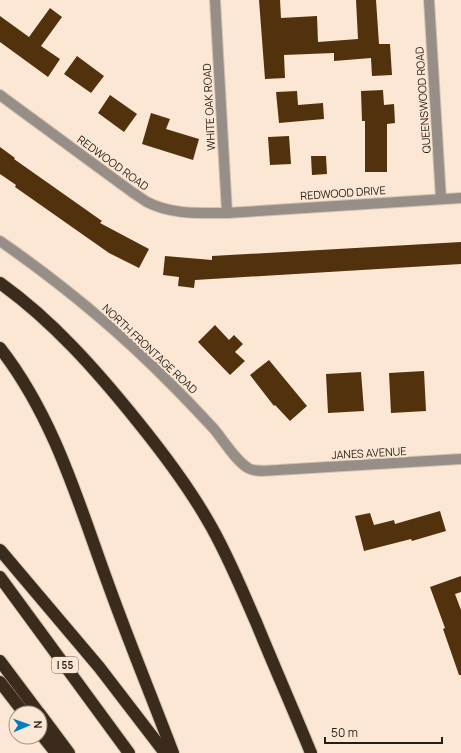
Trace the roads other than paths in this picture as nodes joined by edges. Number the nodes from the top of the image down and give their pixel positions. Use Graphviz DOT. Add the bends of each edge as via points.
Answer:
graph roads {
  1 [pos="215,0"];
  2 [pos="429,0"];
  3 [pos="0,95"];
  4 [pos="461,198"];
  5 [pos="441,199"];
  6 [pos="227,213"];
  7 [pos="0,241"];
  8 [pos="0,283"];
  9 [pos="0,348"];
  10 [pos="461,459"];
  11 [pos="278,470"];
  12 [pos="0,550"];
  13 [pos="0,576"];
  14 [pos="0,661"];
  15 [pos="0,682"];
  16 [pos="18,705"];
  17 [pos="33,705"];
  18 [pos="48,725"];
  19 [pos="48,743"];
  20 [pos="56,753"];
  21 [pos="69,753"];
  22 [pos="129,753"];
  23 [pos="165,753"];
  24 [pos="173,753"];
  25 [pos="311,753"];
  1 -- 6 [label="street, WHITE OAK ROAD"];
  2 -- 5 [label="street, QUEENSWOOD ROAD"];
  3 -- 6 [label="street, REDWOOD ROAD" via="148,202 168,210"];
  4 -- 5 [label="street, REDWOOD DRIVE"];
  5 -- 6 [label="street, REDWOOD DRIVE"];
  7 -- 11 [label="street, NORTH FRONTAGE ROAD" via="58,283 108,325 172,385 242,463 255,470"];
  8 -- 25 [label="highway" via="77,351 109,386 184,482 208,521 235,574"];
  9 -- 24 [label="highway" via="42,412 58,447 125,631"];
  10 -- 11 [label="street, JANES AVENUE"];
  12 -- 23 [label="highway" via="99,667"];
  13 -- 22 [label="highway, I 55"];
  14 -- 17 [label="highway"];
  15 -- 16 [label="highway"];
  18 -- 21 [label="highway"];
  19 -- 20 [label="highway"];
}
